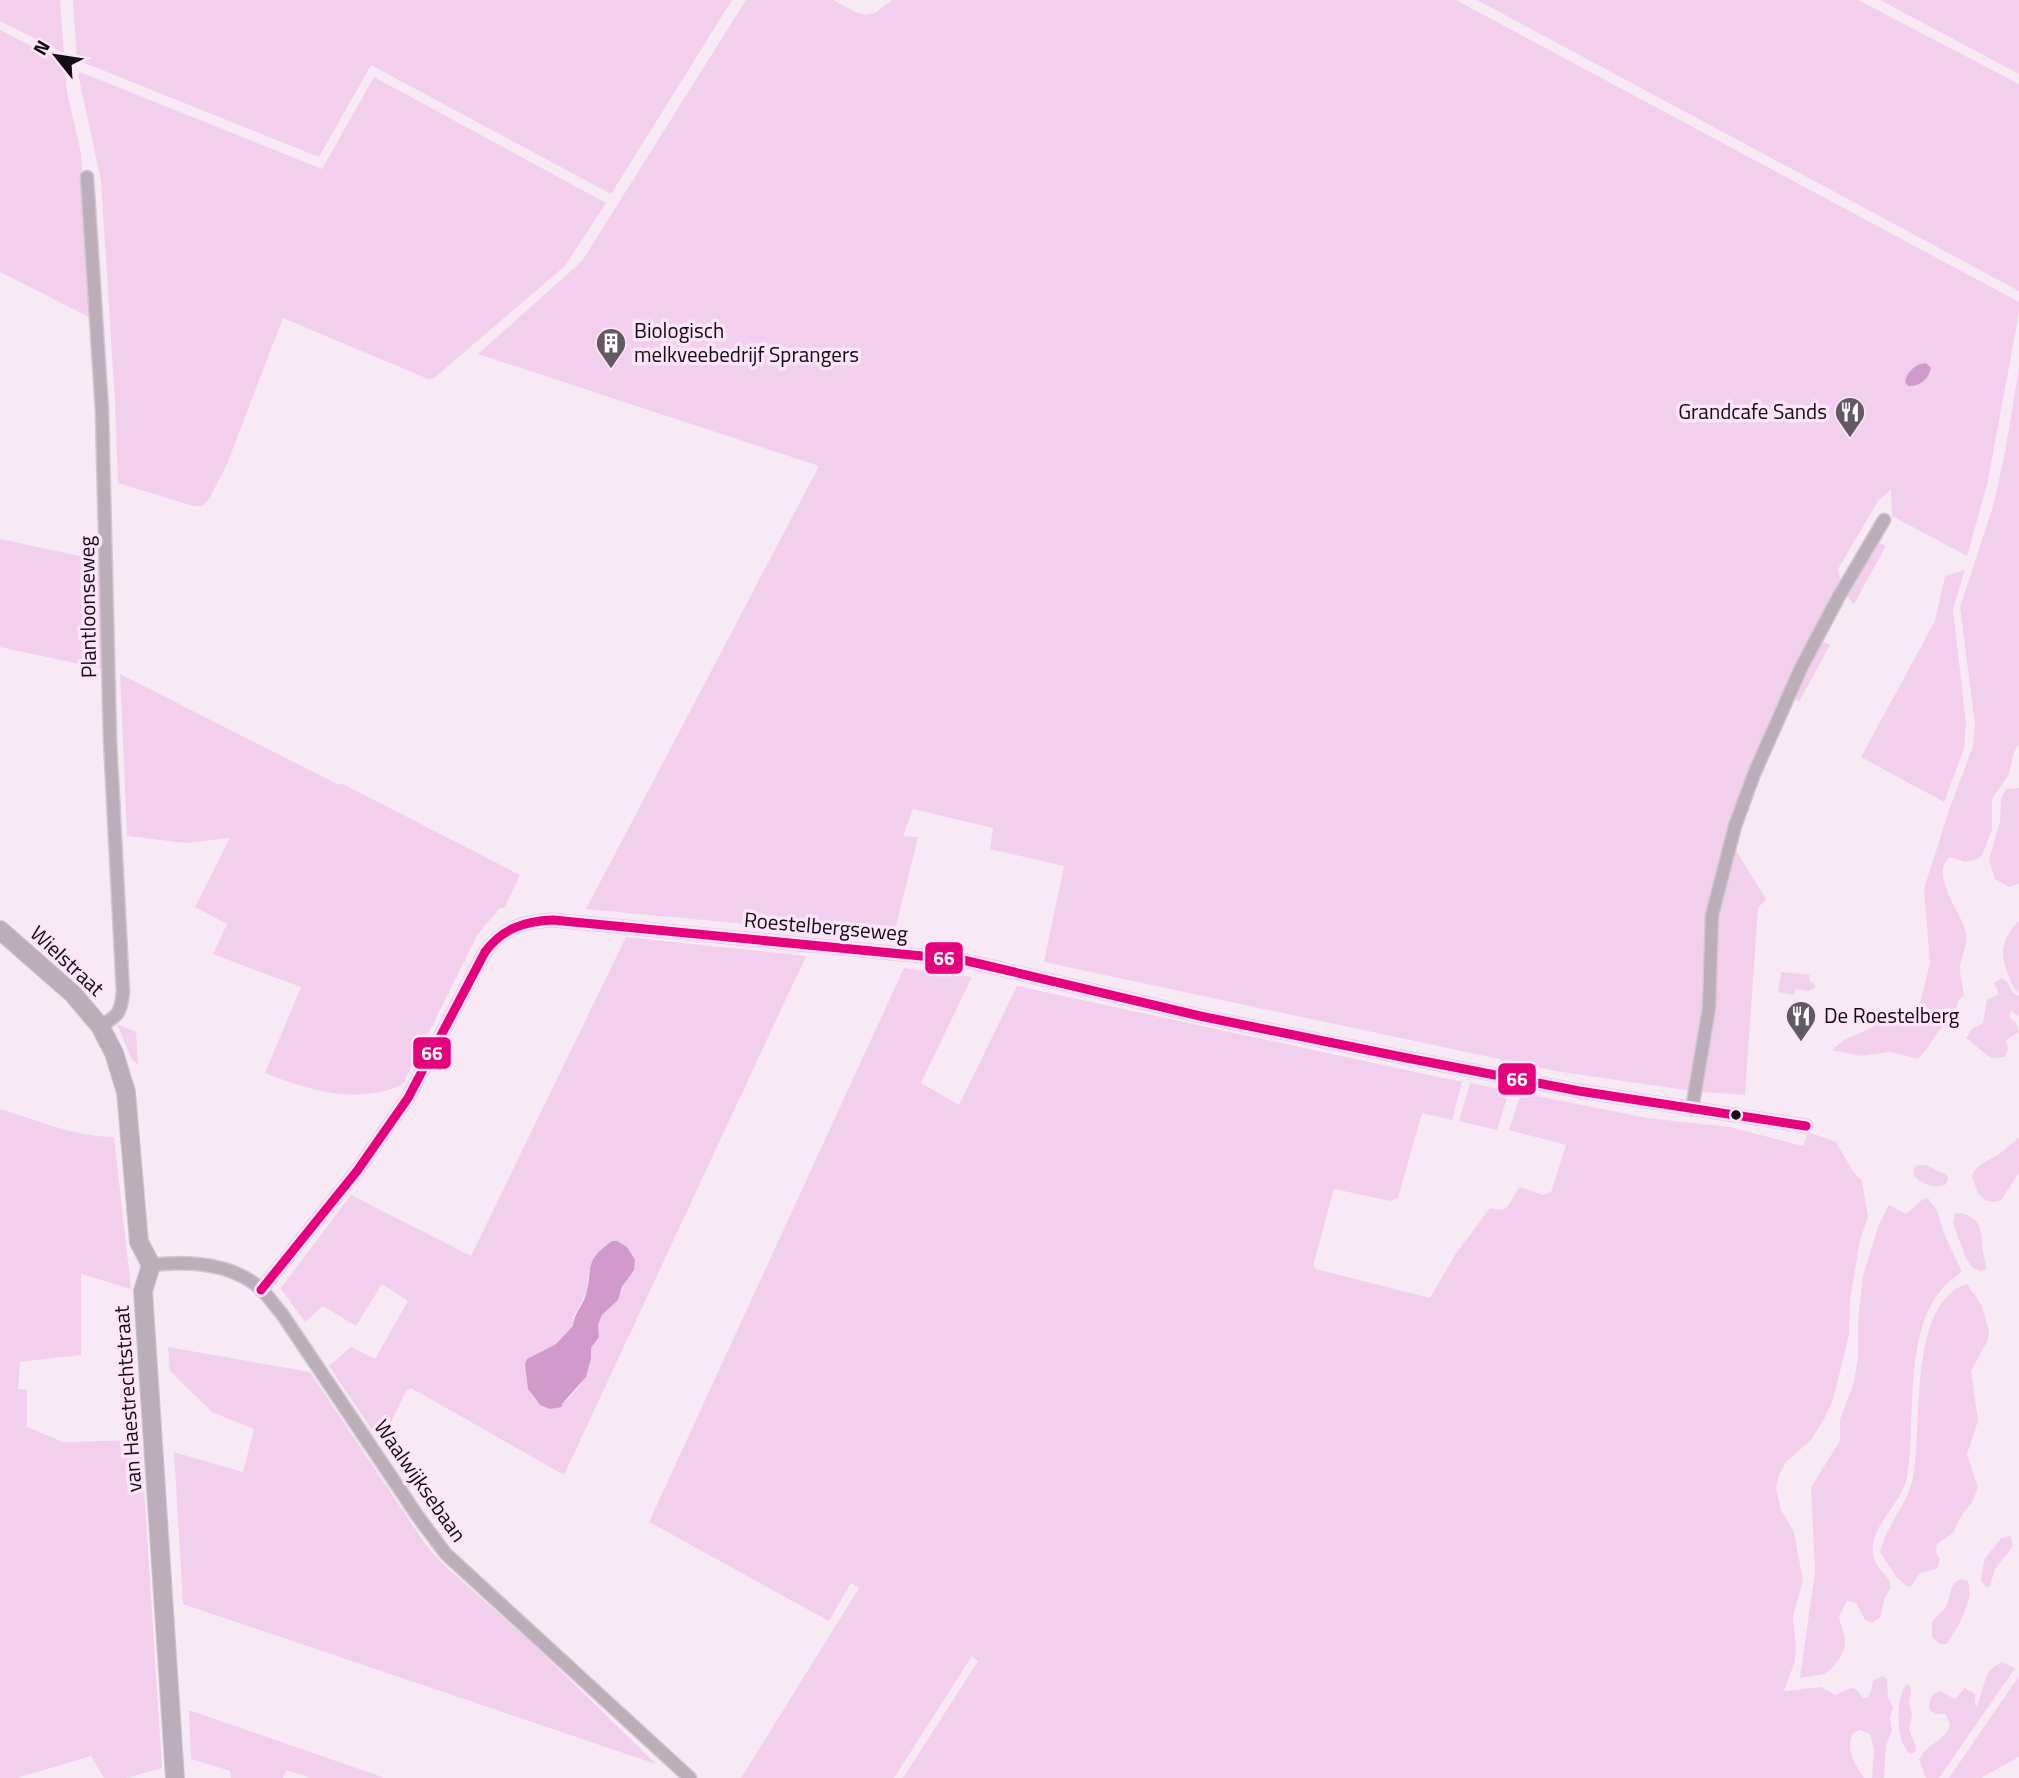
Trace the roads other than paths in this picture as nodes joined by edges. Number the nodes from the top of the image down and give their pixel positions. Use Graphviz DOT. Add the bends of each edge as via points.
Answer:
graph roads {
  1 [pos="88,177"];
  2 [pos="1884,520"];
  3 [pos="0,930"];
  4 [pos="100,1026"];
  5 [pos="1692,1109"];
  6 [pos="1806,1126"];
  7 [pos="151,1265"];
  8 [pos="261,1290"];
  9 [pos="175,1778"];
  10 [pos="690,1778"];
  1 -- 4 [label="street, Plantloonseweg" via="102,411 110,740 123,992 117,1016"];
  2 -- 5 [label="street" via="1801,668 1735,826 1712,915 1709,1008"];
  3 -- 4 [label="street, Wielstraat" via="55,976"];
  4 -- 7 [label="street" via="126,1092 139,1241"];
  5 -- 6 [label="street, Roestelbergseweg"];
  5 -- 8 [label="street, Roestelbergseweg" via="1566,1089 1200,1016 963,960 536,921 509,930 485,952 408,1098 364,1162"];
  7 -- 8 [label="street, Waalwijksebaan" via="205,1265 232,1273"];
  7 -- 9 [label="street, van Haestrechtstraat" via="144,1302"];
  8 -- 10 [label="street, Waalwijksebaan" via="446,1554"];
}
